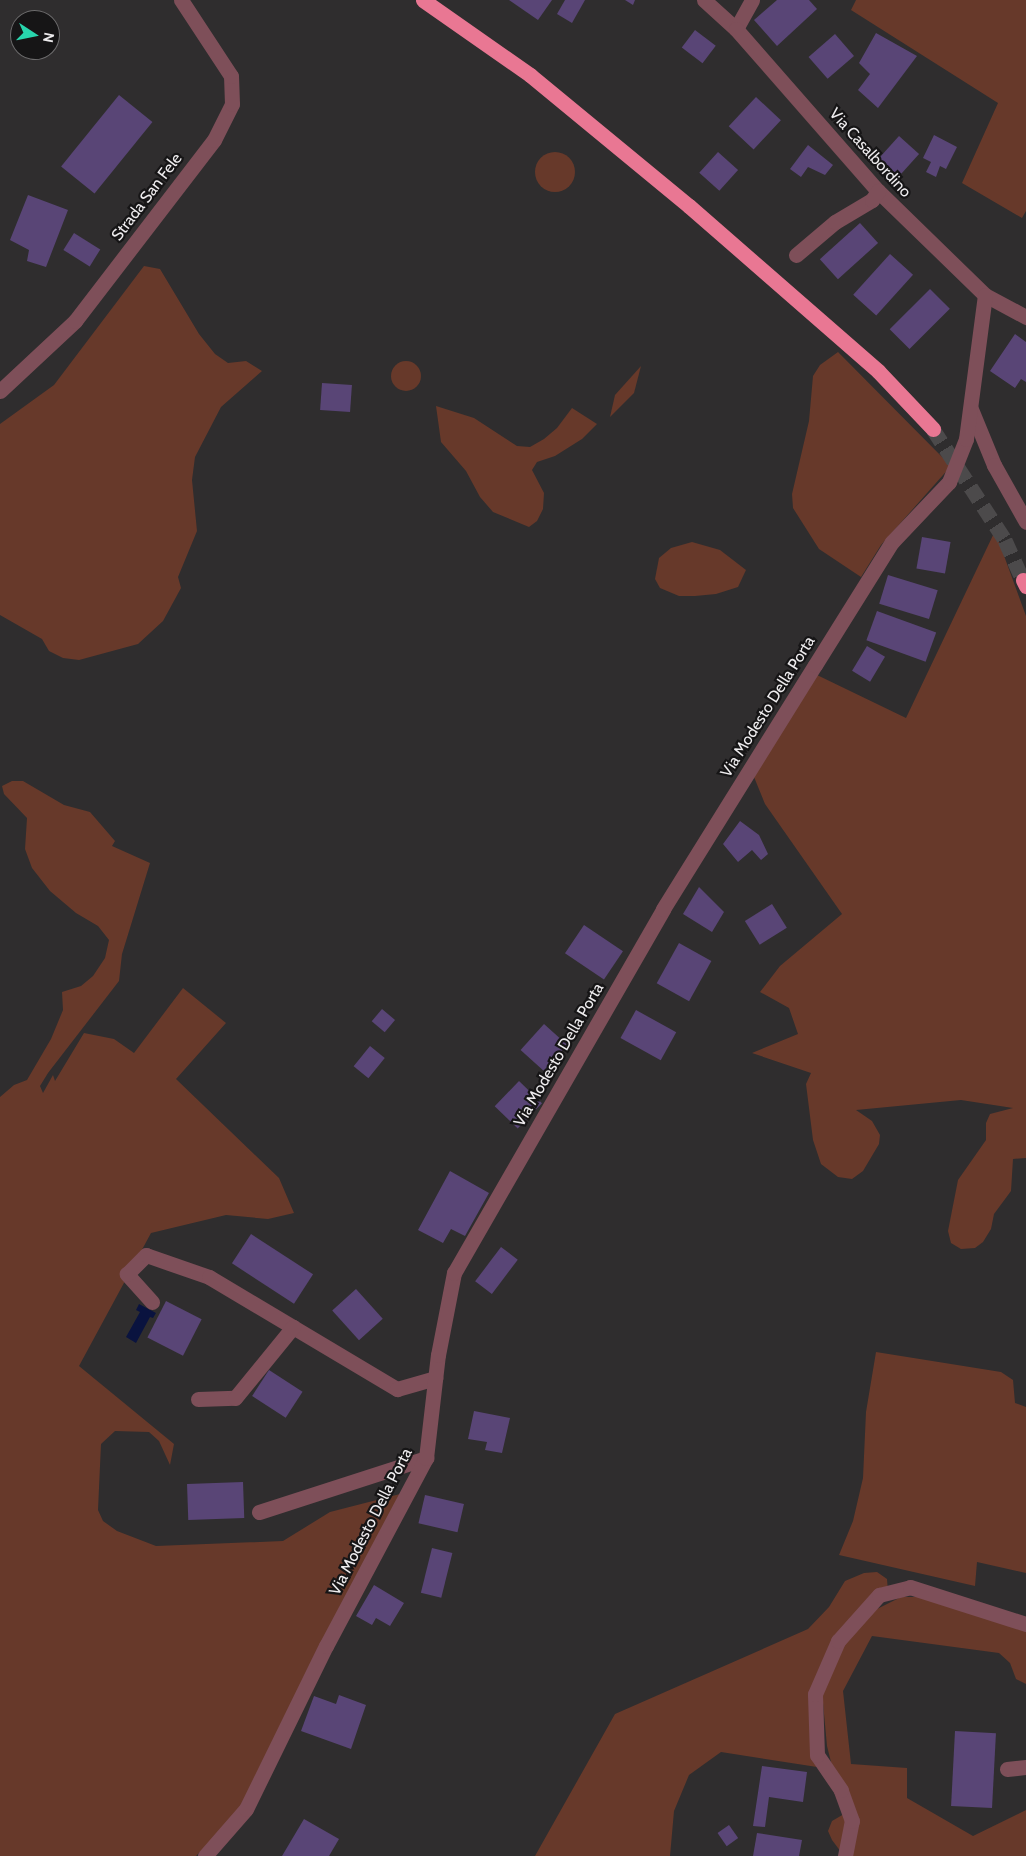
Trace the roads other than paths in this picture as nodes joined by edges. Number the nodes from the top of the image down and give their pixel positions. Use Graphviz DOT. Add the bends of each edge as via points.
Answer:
graph roads {
  1 [pos="181,0"];
  2 [pos="423,0"];
  3 [pos="704,0"];
  4 [pos="752,0"];
  5 [pos="736,29"];
  6 [pos="878,191"];
  7 [pos="796,256"];
  8 [pos="985,295"];
  9 [pos="1026,317"];
  10 [pos="0,390"];
  11 [pos="970,407"];
  12 [pos="933,430"];
  13 [pos="1026,522"];
  14 [pos="152,1302"];
  15 [pos="293,1327"];
  16 [pos="435,1378"];
  17 [pos="198,1399"];
  18 [pos="426,1458"];
  19 [pos="259,1512"];
  20 [pos="1026,1624"];
  21 [pos="1026,1767"];
  22 [pos="1007,1769"];
  23 [pos="205,1856"];
  24 [pos="845,1856"];
  1 -- 10 [label="street, Strada San Fele" via="231,76 232,104 214,140 75,321"];
  2 -- 12 [label="highway" via="530,75 748,256 878,371"];
  3 -- 5 [label="street, Via Casalbordino"];
  4 -- 5 [label="street"];
  5 -- 6 [label="street, Via Casalbordino"];
  6 -- 7 [label="street" via="872,200 834,222"];
  6 -- 8 [label="street, Via Casalbordino"];
  8 -- 9 [label="street, Via Casalbordino"];
  8 -- 11 [label="street, Via Modesto Della Porta"];
  11 -- 13 [label="street" via="994,465"];
  11 -- 16 [label="street, Via Modesto Della Porta" via="966,439 949,482 892,542 809,674 663,908 454,1273"];
  14 -- 15 [label="street" via="127,1274 146,1255 209,1277"];
  15 -- 16 [label="street" via="397,1388"];
  15 -- 17 [label="street" via="235,1398"];
  16 -- 18 [label="street, Via Modesto Della Porta"];
  18 -- 19 [label="street"];
  18 -- 23 [label="street, Via Modesto Della Porta" via="326,1646 246,1809"];
  20 -- 24 [label="street" via="910,1587 879,1594 838,1641 815,1694 817,1755 841,1790 852,1821"];
  21 -- 22 [label="street"];
}
